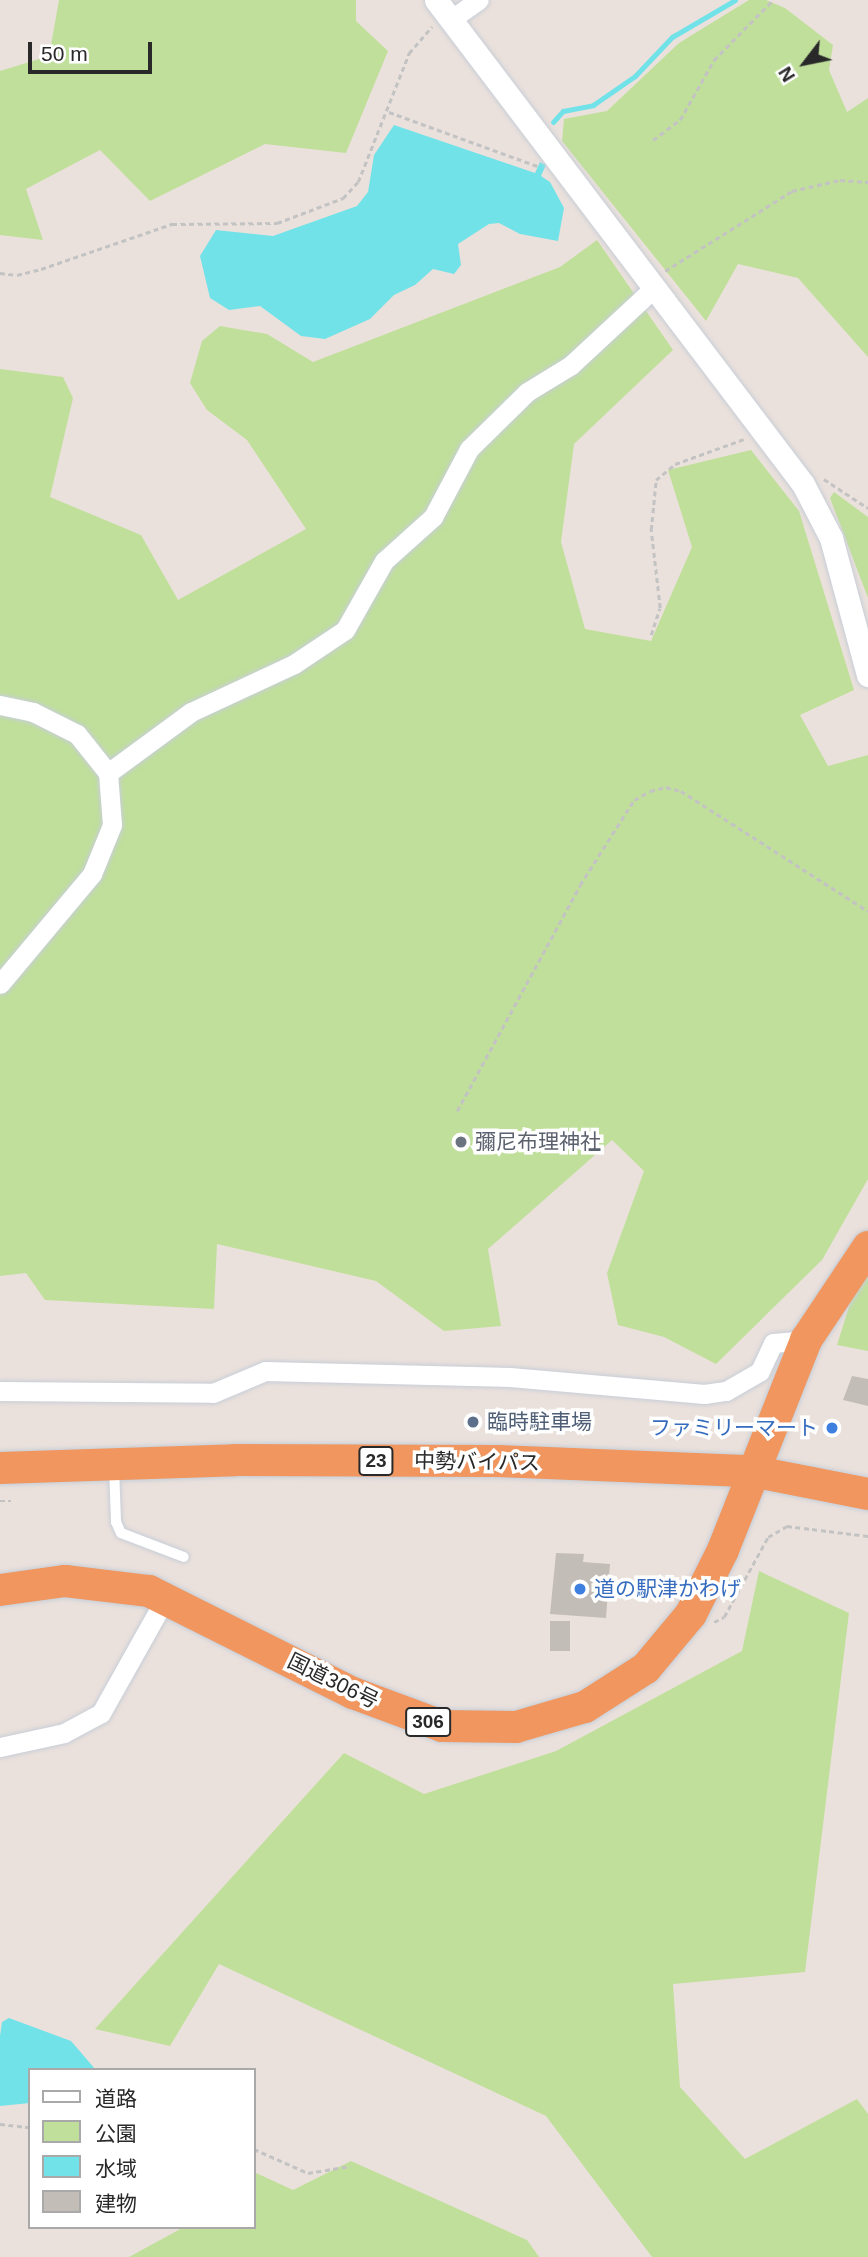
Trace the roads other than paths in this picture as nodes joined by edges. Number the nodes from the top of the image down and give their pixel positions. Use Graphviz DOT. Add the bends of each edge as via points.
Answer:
graph roads {
  1 [pos="436,0"];
  2 [pos="479,0"];
  3 [pos="450,19"];
  4 [pos="653,284"];
  5 [pos="868,675"];
  6 [pos="0,705"];
  7 [pos="108,773"];
  8 [pos="0,984"];
  9 [pos="868,1247"];
  10 [pos="806,1340"];
  11 [pos="0,1391"];
  12 [pos="114,1463"];
  13 [pos="0,1468"];
  14 [pos="751,1471"];
  15 [pos="868,1494"];
  16 [pos="184,1557"];
  17 [pos="0,1590"];
  18 [pos="166,1597"];
  19 [pos="0,1747"];
  1 -- 3 [label="street"];
  2 -- 3 [label="street"];
  3 -- 4 [label="street"];
  4 -- 5 [label="street" via="803,484 831,538"];
  4 -- 7 [label="street" via="572,365 527,392 476,442 433,517 384,561 345,629 293,664 191,712"];
  6 -- 7 [label="street" via="33,712 77,734"];
  7 -- 8 [label="street" via="112,825 92,874"];
  9 -- 10 [label="highway, 国道306号 / 306"];
  10 -- 11 [label="street" via="774,1342 760,1371 726,1391 704,1394 510,1377 265,1371 213,1393"];
  10 -- 14 [label="highway, 国道306号 / 306"];
  12 -- 13 [label="highway, 中勢バイパス / 23"];
  12 -- 14 [label="highway, 中勢バイパス / 23" via="485,1461"];
  12 -- 16 [label="lane" via="116,1522 121,1533"];
  14 -- 15 [label="highway, 中勢バイパス / 23"];
  14 -- 18 [label="highway, 国道306号 / 306" via="723,1550 691,1614 646,1668 604,1697 544,1721 464,1729 420,1720 353,1693"];
  17 -- 18 [label="highway, 国道306号 / 306" via="65,1581 123,1586"];
  18 -- 19 [label="street" via="101,1713 64,1733"];
}
